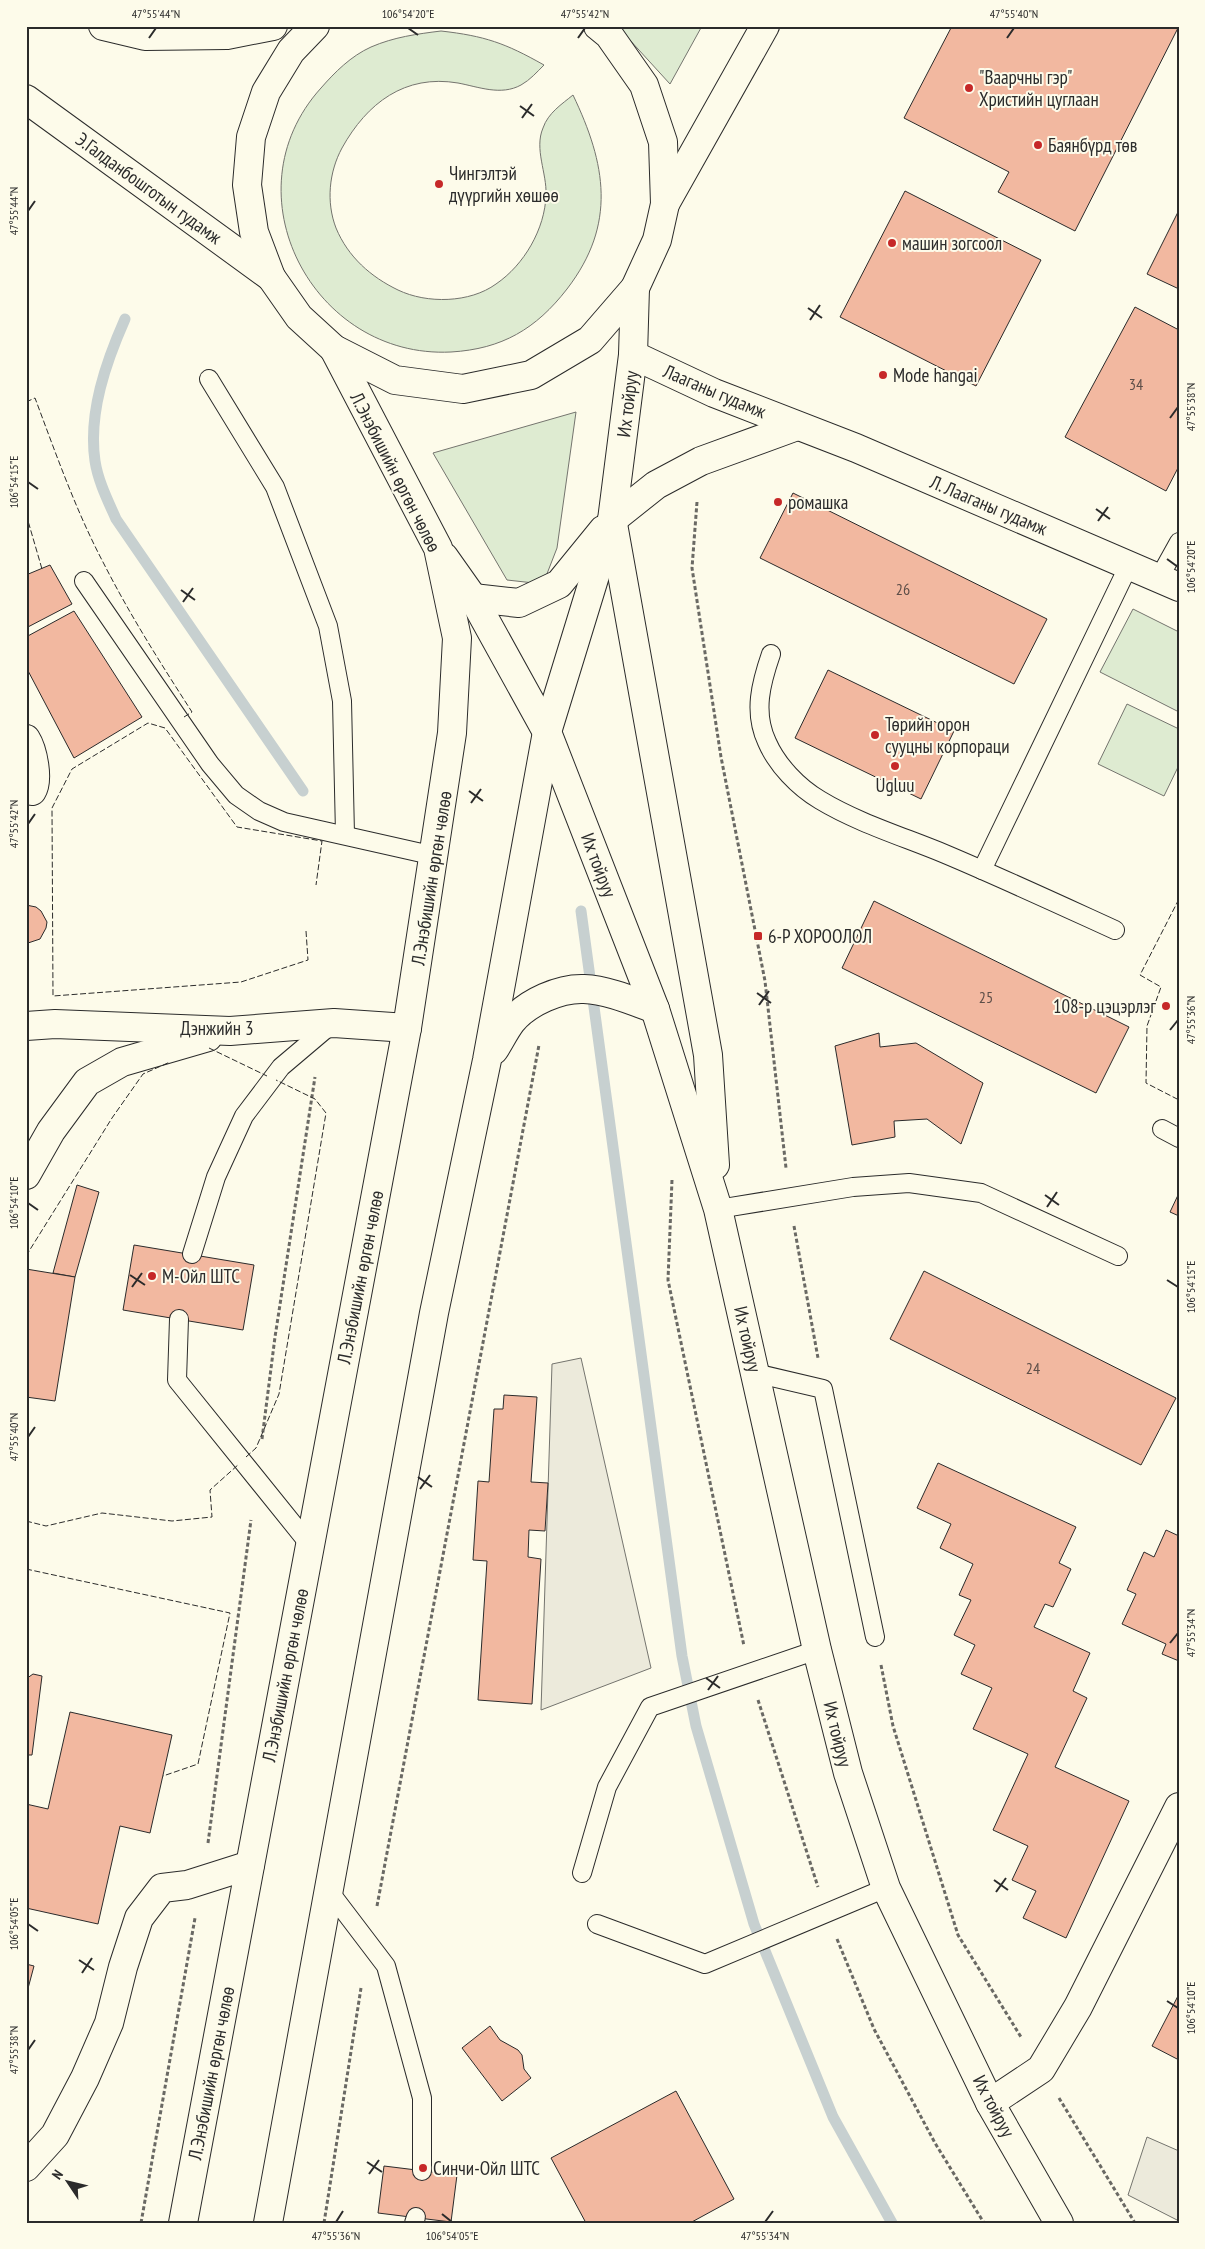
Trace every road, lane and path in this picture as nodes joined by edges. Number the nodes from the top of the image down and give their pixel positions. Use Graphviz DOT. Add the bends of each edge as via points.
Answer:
graph roads {
  1 [pos="103,26"];
  2 [pos="273,26"];
  3 [pos="315,26"];
  4 [pos="598,26"];
  5 [pos="765,26"];
  6 [pos="186,31"];
  7 [pos="224,31"];
  8 [pos="26,99"];
  9 [pos="665,204"];
  10 [pos="271,277"];
  11 [pos="635,288"];
  12 [pos="334,349"];
  13 [pos="633,355"];
  14 [pos="209,380"];
  15 [pos="797,426"];
  16 [pos="700,461"];
  17 [pos="612,520"];
  18 [pos="1179,542"];
  19 [pos="438,548"];
  20 [pos="1128,565"];
  21 [pos="84,582"];
  22 [pos="1169,583"];
  23 [pos="473,598"];
  24 [pos="771,654"];
  25 [pos="547,732"];
  26 [pos="26,739"];
  27 [pos="32,791"];
  28 [pos="345,834"];
  29 [pos="435,856"];
  30 [pos="982,870"];
  31 [pos="1115,930"];
  32 [pos="655,1008"];
  33 [pos="334,1023"];
  34 [pos="26,1026"];
  35 [pos="407,1028"];
  36 [pos="230,1031"];
  37 [pos="540,1040"];
  38 [pos="488,1060"];
  39 [pos="315,1076"];
  40 [pos="1162,1129"];
  41 [pos="1179,1138"];
  42 [pos="672,1170"];
  43 [pos="26,1175"];
  44 [pos="789,1198"];
  45 [pos="718,1209"];
  46 [pos="192,1254"];
  47 [pos="1118,1256"];
  48 [pos="178,1319"];
  49 [pos="755,1372"];
  50 [pos="823,1389"];
  51 [pos="256,1478"];
  52 [pos="310,1545"];
  53 [pos="875,1637"];
  54 [pos="817,1650"];
  55 [pos="749,1672"];
  56 [pos="1179,1807"];
  57 [pos="250,1865"];
  58 [pos="582,1873"];
  59 [pos="202,1880"];
  60 [pos="886,1888"];
  61 [pos="328,1891"];
  62 [pos="826,1913"];
  63 [pos="597,1924"];
  64 [pos="370,1946"];
  65 [pos="1041,2069"];
  66 [pos="990,2103"];
  67 [pos="26,2166"];
  68 [pos="422,2171"];
  69 [pos="141,2223"];
  70 [pos="183,2223"];
  71 [pos="268,2223"];
  72 [pos="324,2223"];
  73 [pos="984,2223"];
  74 [pos="1059,2223"];
  75 [pos="1135,2223"];
  1 -- 6 [label="main road" via="145,36"];
  2 -- 7 [label="main road"];
  3 -- 10 [label="main road" via="291,51 266,92 252,138 247,185 252,223"];
  4 -- 9 [label="main road" via="609,35 644,85 663,142"];
  5 -- 9 [label="main road"];
  6 -- 7 [label="main road"];
  8 -- 10 [label="main road, Э.Галданбошготын гудамж"];
  9 -- 11 [label="main road" via="657,240"];
  10 -- 12 [label="main road" via="298,317"];
  11 -- 12 [label="main road" via="590,340 531,375 463,389 395,380"];
  11 -- 13 [label="main road, Их тойруу"];
  12 -- 19 [label="main road, Л.Энэбишийн өргөн чөлөө"];
  13 -- 15 [label="main road, Лааганы гудамж" via="714,393"];
  13 -- 17 [label="main road, Их тойруу"];
  14 -- 28 [label="lane" via="275,487 328,626 342,701"];
  15 -- 16 [label="main road"];
  15 -- 20 [label="main road, Л. Лааганы гудамж" via="856,448"];
  16 -- 17 [label="main road" via="656,485"];
  16 -- 44 [label="path" via="692,568 721,757 765,981"];
  17 -- 23 [label="main road" via="559,584 519,603"];
  17 -- 25 [label="main road, Их тойруу"];
  17 -- 45 [label="main road, Их тойруу" via="708,1055"];
  18 -- 22 [label="lane"];
  19 -- 23 [label="main road"];
  19 -- 29 [label="main road, Л.Энэбишийн өргөн чөлөө" via="456,638 452,733"];
  20 -- 22 [label="main road, Л. Лааганы гудамж"];
  20 -- 30 [label="lane"];
  21 -- 28 [label="lane" via="210,764 236,795 259,811 284,822"];
  23 -- 25 [label="main road"];
  24 -- 30 [label="lane" via="759,696 760,719 766,741 791,777 837,810"];
  25 -- 32 [label="main road, Их тойруу"];
  25 -- 38 [label="main road"];
  26 -- 27 [label="main road" via="32,748 35,786"];
  28 -- 29 [label="lane"];
  29 -- 35 [label="main road, Л.Энэбишийн өргөн чөлөө"];
  30 -- 31 [label="lane"];
  32 -- 38 [label="main road" via="584,988 558,992 536,1002 513,1020"];
  32 -- 45 [label="main road, Их тойруу"];
  33 -- 35 [label="main road, Дэнжийн 3"];
  33 -- 36 [label="main road, Дэнжийн 3"];
  33 -- 46 [label="lane" via="281,1067 244,1116 216,1177"];
  34 -- 36 [label="main road, Дэнжийн 3" via="55,1024"];
  35 -- 52 [label="main road, Л.Энэбишийн өргөн чөлөө"];
  36 -- 43 [label="main road" via="122,1062 87,1082 51,1131"];
  37 -- 64 [label="path"];
  38 -- 61 [label="main road" via="432,1323"];
  39 -- 51 [label="path"];
  40 -- 41 [label="lane"];
  42 -- 55 [label="path" via="668,1280"];
  44 -- 45 [label="lane"];
  44 -- 47 [label="lane" via="853,1187 909,1184 981,1193"];
  44 -- 50 [label="path"];
  45 -- 49 [label="main road, Их тойруу"];
  48 -- 51 [label="lane" via="177,1380"];
  49 -- 50 [label="lane"];
  49 -- 54 [label="main road, Их тойруу"];
  50 -- 53 [label="lane"];
  51 -- 52 [label="lane"];
  51 -- 59 [label="path"];
  52 -- 57 [label="main road, Л.Энэбишийн өргөн чөлөө"];
  53 -- 65 [label="path" via="893,1726 958,1935"];
  54 -- 55 [label="lane"];
  54 -- 60 [label="main road, Их тойруу" via="848,1773"];
  55 -- 58 [label="lane" via="650,1707 607,1787"];
  55 -- 62 [label="path"];
  56 -- 65 [label="main road" via="1078,2007"];
  57 -- 59 [label="main road"];
  57 -- 70 [label="main road, Л.Энэбишийн өргөн чөлөө"];
  59 -- 67 [label="main road" via="162,1888 139,1918 109,2023 85,2078 55,2135"];
  59 -- 69 [label="path"];
  60 -- 62 [label="lane"];
  60 -- 66 [label="main road, Их тойруу"];
  61 -- 64 [label="lane"];
  61 -- 71 [label="main road"];
  62 -- 63 [label="lane" via="705,1964"];
  62 -- 73 [label="path" via="874,2028 935,2143"];
  64 -- 68 [label="lane" via="386,1966 422,2098"];
  64 -- 72 [label="path"];
  65 -- 66 [label="main road"];
  65 -- 75 [label="path"];
  66 -- 74 [label="main road, Их тойруу"];
}
